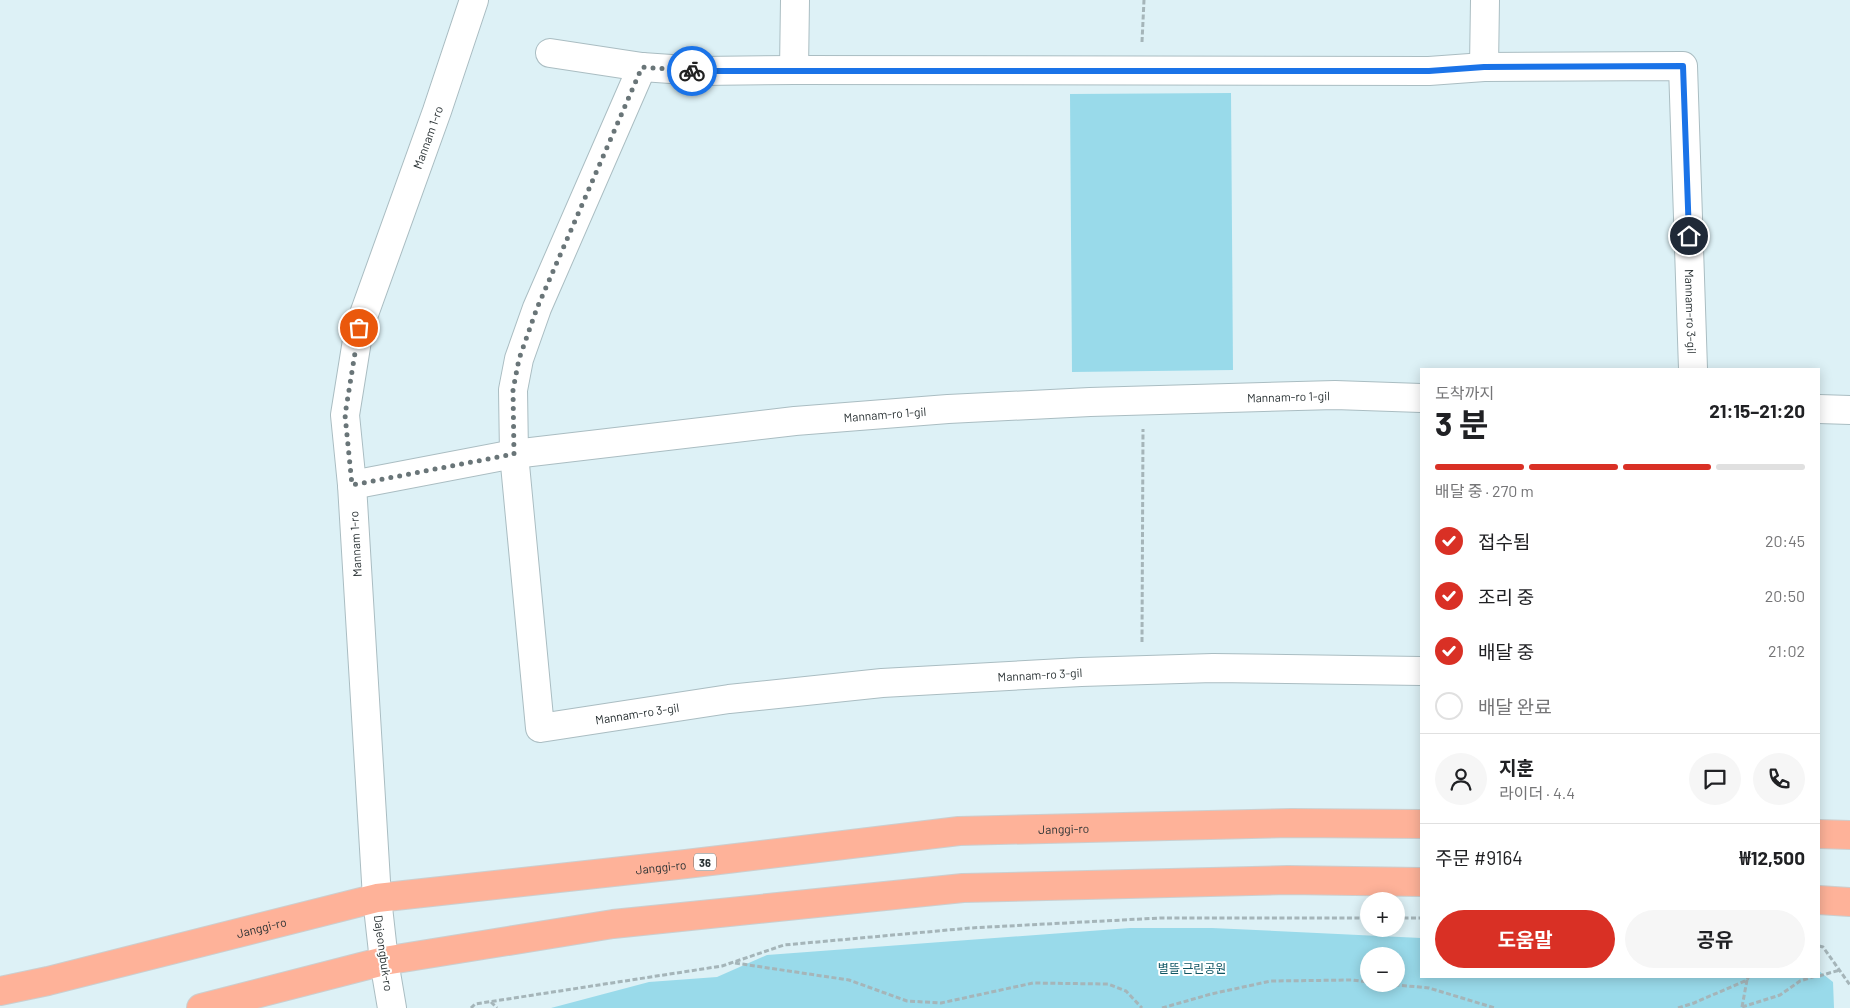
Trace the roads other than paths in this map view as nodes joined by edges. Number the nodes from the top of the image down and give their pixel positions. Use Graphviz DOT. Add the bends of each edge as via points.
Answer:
graph roads {
  1 [pos="474,0"];
  2 [pos="795,0"];
  3 [pos="1485,0"];
  4 [pos="550,52"];
  5 [pos="642,67"];
  6 [pos="1484,67"];
  7 [pos="794,70"];
  8 [pos="1693,368"];
  9 [pos="1420,398"];
  10 [pos="1820,409"];
  11 [pos="1850,410"];
  12 [pos="514,454"];
  13 [pos="352,485"];
  14 [pos="1420,670"];
  15 [pos="1420,824"];
  16 [pos="1820,834"];
  17 [pos="1850,835"];
  18 [pos="1420,882"];
  19 [pos="377,898"];
  20 [pos="1820,900"];
  21 [pos="1850,902"];
  22 [pos="384,960"];
  23 [pos="0,991"];
  24 [pos="201,1008"];
  25 [pos="392,1008"];
  1 -- 13 [label="street, Mannam 1-ro" via="359,328 345,415"];
  2 -- 7 [label="street"];
  3 -- 6 [label="street"];
  4 -- 5 [label="street, Mannam-ro 3-gil"];
  5 -- 7 [label="street, Mannam-ro 3-gil" via="700,71"];
  5 -- 12 [label="street, Mannam-ro 3-gil" via="537,308 519,359 513,390"];
  6 -- 7 [label="street, Mannam-ro 3-gil" via="1429,71"];
  6 -- 8 [label="street, Mannam-ro 3-gil" via="1683,66"];
  9 -- 12 [label="street, Mannam-ro 1-gil" via="1335,395 948,409 794,421"];
  10 -- 11 [label="street"];
  12 -- 13 [label="street, Mannam-ro 1-gil"];
  12 -- 14 [label="street, Mannam-ro 3-gil" via="540,728 729,699 882,683 1223,668"];
  13 -- 19 [label="street, Mannam 1-ro"];
  15 -- 19 [label="main road, Janggi-ro / 36" via="1291,823 959,831"];
  16 -- 17 [label="main road"];
  18 -- 22 [label="main road" via="1288,880 963,888 613,924"];
  19 -- 22 [label="street, Dajeongbuk-ro"];
  19 -- 23 [label="main road, Janggi-ro / 36"];
  20 -- 21 [label="main road"];
  22 -- 24 [label="main road"];
  22 -- 25 [label="street, Dajeongbuk-ro"];
}
